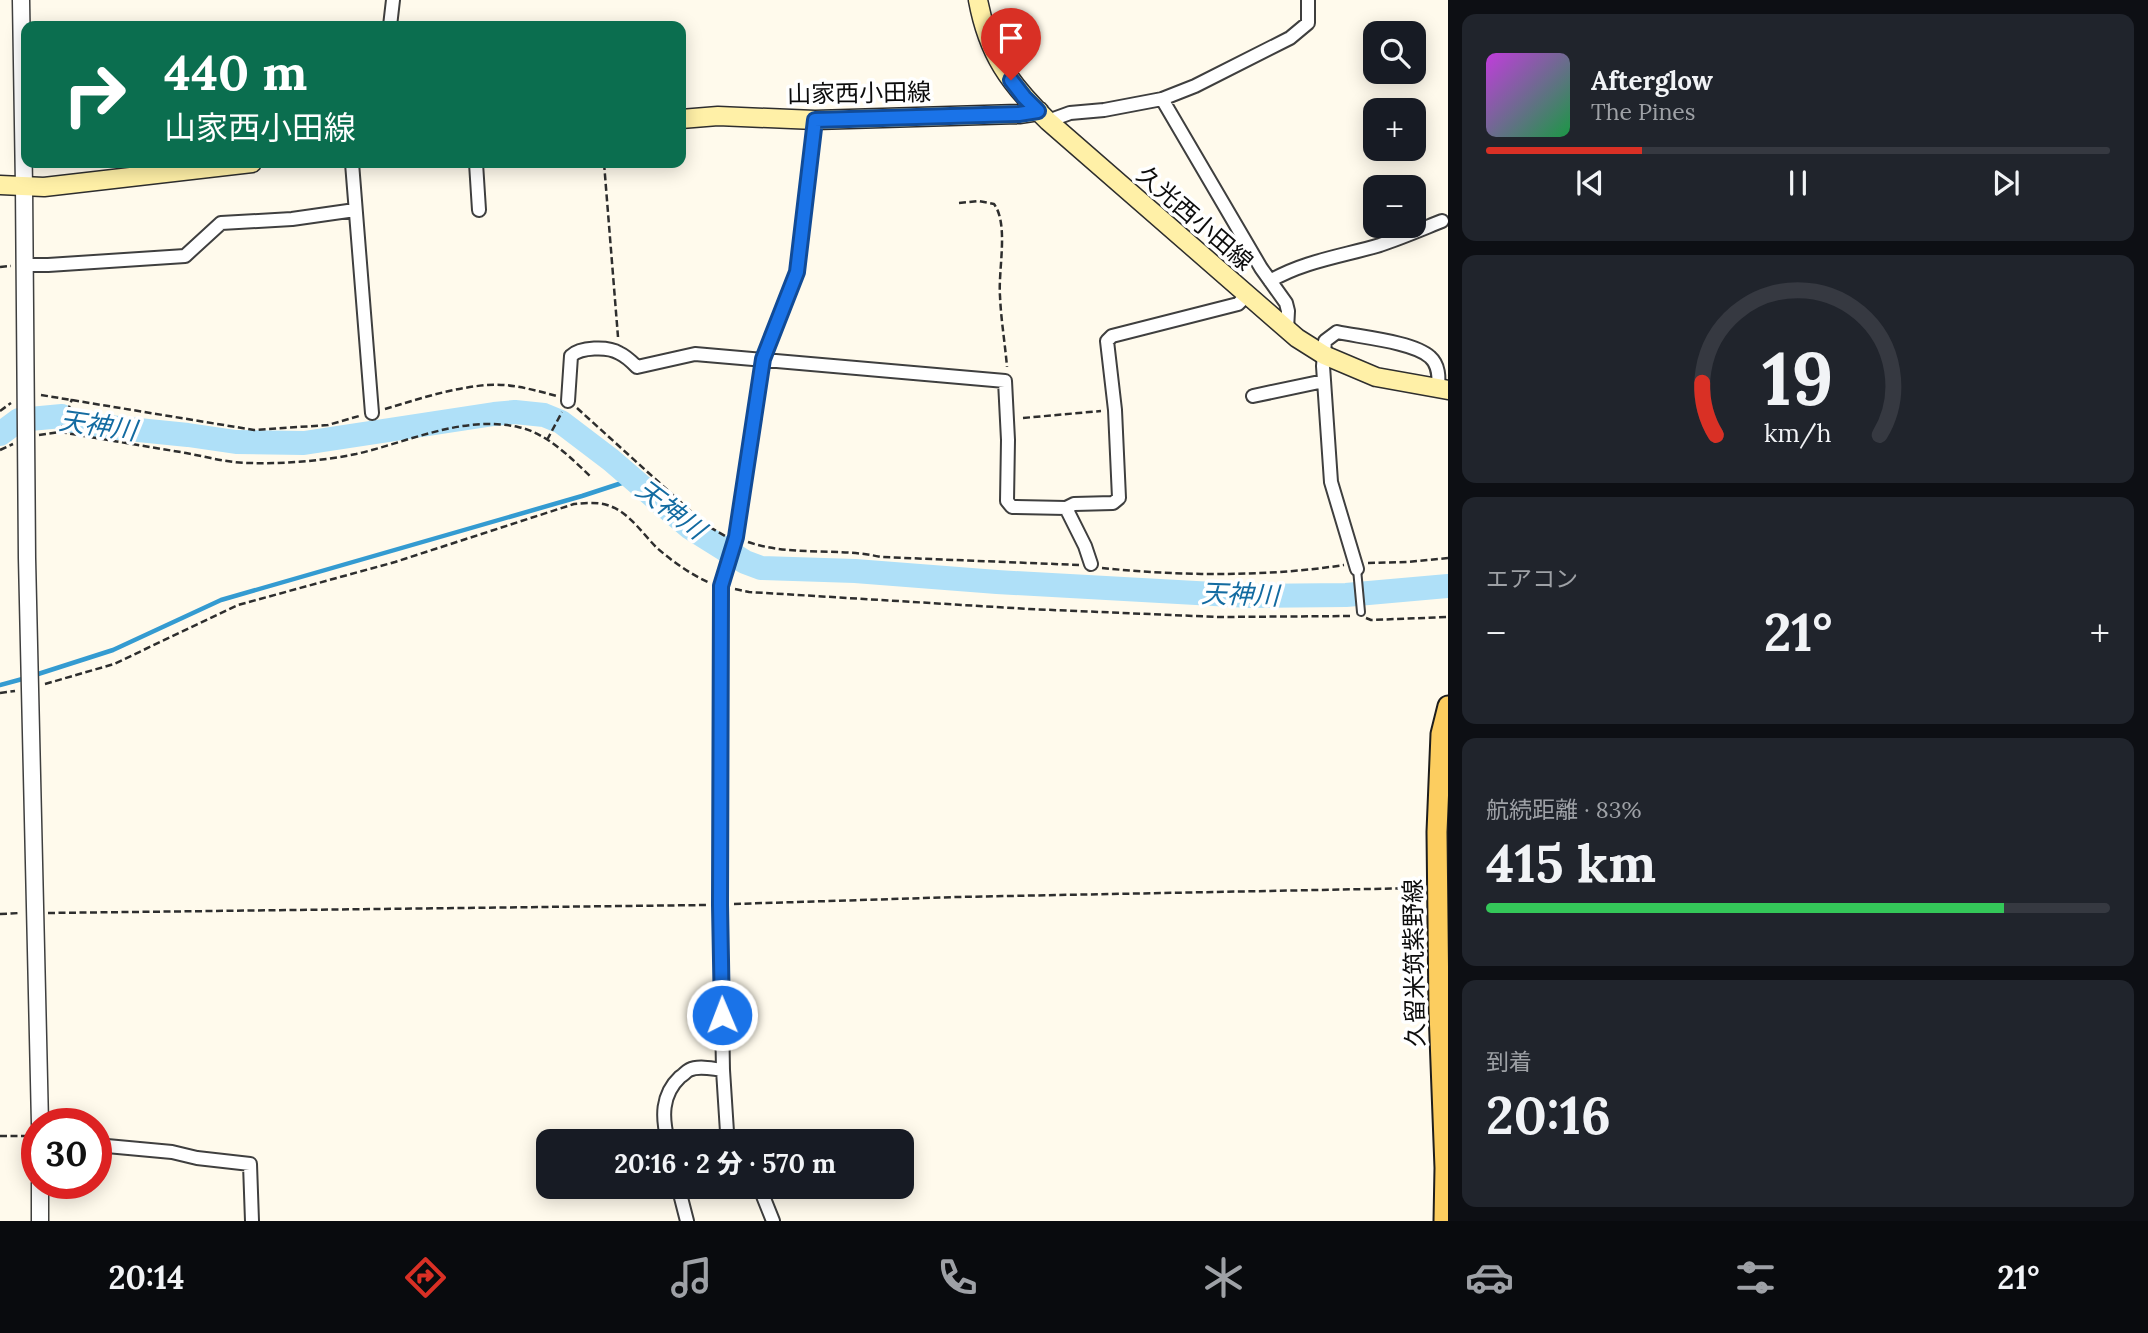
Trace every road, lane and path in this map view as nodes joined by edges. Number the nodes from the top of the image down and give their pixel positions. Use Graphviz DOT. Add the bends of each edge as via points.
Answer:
graph roads {
  1 [pos="21,0"];
  2 [pos="393,0"];
  3 [pos="978,0"];
  4 [pos="1308,0"];
  5 [pos="21,21"];
  6 [pos="391,21"];
  7 [pos="1162,99"];
  8 [pos="1043,116"];
  9 [pos="686,119"];
  10 [pos="815,120"];
  11 [pos="24,168"];
  12 [pos="209,168"];
  13 [pos="352,168"];
  14 [pos="476,168"];
  15 [pos="604,168"];
  16 [pos="0,185"];
  17 [pos="24,186"];
  18 [pos="959,203"];
  19 [pos="355,210"];
  20 [pos="479,210"];
  21 [pos="1442,221"];
  22 [pos="25,265"];
  23 [pos="1270,281"];
  24 [pos="1247,295"];
  25 [pos="1287,330"];
  26 [pos="617,351"];
  27 [pos="1324,355"];
  28 [pos="763,359"];
  29 [pos="1005,381"];
  30 [pos="1324,381"];
  31 [pos="1443,389"];
  32 [pos="1253,396"];
  33 [pos="27,399"];
  34 [pos="72,399"];
  35 [pos="568,401"];
  36 [pos="1115,410"];
  37 [pos="372,413"];
  38 [pos="1023,418"];
  39 [pos="60,432"];
  40 [pos="27,436"];
  41 [pos="547,440"];
  42 [pos="592,478"];
  43 [pos="1066,508"];
  44 [pos="735,540"];
  45 [pos="1448,558"];
  46 [pos="1091,564"];
  47 [pos="1356,566"];
  48 [pos="723,581"];
  49 [pos="1361,612"];
  50 [pos="1448,617"];
  51 [pos="30,688"];
  52 [pos="1448,706"];
  53 [pos="1438,888"];
  54 [pos="720,905"];
  55 [pos="33,913"];
  56 [pos="0,914"];
  57 [pos="723,1070"];
  58 [pos="39,1108"];
  59 [pos="665,1129"];
  60 [pos="727,1129"];
  61 [pos="0,1136"];
  62 [pos="21,1136"];
  63 [pos="112,1146"];
  64 [pos="40,1199"];
  65 [pos="681,1199"];
  66 [pos="764,1199"];
  67 [pos="40,1221"];
  68 [pos="252,1221"];
  69 [pos="687,1221"];
  70 [pos="773,1221"];
  71 [pos="1444,1221"];
  1 -- 5 [label="street"];
  2 -- 6 [label="street"];
  3 -- 8 [label="main road, 久光西小田線" via="998,63"];
  4 -- 7 [label="street" via="1308,23 1290,38"];
  7 -- 8 [label="street"];
  7 -- 23 [label="street"];
  8 -- 10 [label="main road, 山家西小田線"];
  8 -- 24 [label="main road, 久光西小田線"];
  9 -- 10 [label="main road, 山家西小田線"];
  10 -- 28 [label="street" via="797,272"];
  11 -- 17 [label="street"];
  12 -- 17 [label="main road"];
  13 -- 19 [label="street"];
  14 -- 20 [label="street"];
  15 -- 26 [label="path"];
  16 -- 17 [label="main road"];
  17 -- 22 [label="street"];
  18 -- 29 [label="path" via="994,204 1000,214"];
  19 -- 22 [label="street" via="221,223 185,256"];
  19 -- 37 [label="street"];
  21 -- 23 [label="street"];
  22 -- 33 [label="street"];
  23 -- 25 [label="street" via="1286,303"];
  24 -- 25 [label="main road, 久光西小田線"];
  24 -- 36 [label="street" via="1238,304 1112,336 1107,341"];
  25 -- 27 [label="main road, 久光西小田線"];
  26 -- 28 [label="street" via="638,367 695,354"];
  26 -- 35 [label="street" via="577,351 571,356"];
  27 -- 30 [label="street"];
  27 -- 31 [label="main road, 久光西小田線" via="1376,376"];
  27 -- 31 [label="street" via="1325,341 1337,332 1416,348 1436,365"];
  28 -- 29 [label="street"];
  28 -- 44 [label="street"];
  29 -- 43 [label="street" via="1007,501 1012,507"];
  30 -- 32 [label="street"];
  30 -- 47 [label="street" via="1331,482"];
  33 -- 34 [label="path" via="40,395"];
  33 -- 40 [label="street"];
  34 -- 37 [label="path" via="254,430 328,425"];
  34 -- 39 [label="path"];
  35 -- 37 [label="path" via="525,388 488,385"];
  35 -- 41 [label="path"];
  35 -- 44 [label="path" via="706,525"];
  36 -- 38 [label="path"];
  36 -- 43 [label="street" via="1119,498 1113,503"];
  39 -- 40 [label="path"];
  39 -- 41 [label="path" via="247,463 323,460 479,424 519,427"];
  40 -- 51 [label="street"];
  41 -- 42 [label="path"];
  43 -- 46 [label="street"];
  44 -- 46 [label="path" via="782,551"];
  44 -- 48 [label="street"];
  45 -- 47 [label="path"];
  46 -- 47 [label="path" via="1115,569 1252,573"];
  47 -- 49 [label="lane"];
  48 -- 50 [label="path" via="762,593 1016,608 1219,617"];
  48 -- 51 [label="path" via="705,581 679,565 619,511 606,505 574,504 395,562 238,605 114,664"];
  48 -- 54 [label="street"];
  51 -- 55 [label="street"];
  52 -- 53 [label="main road, 久留米筑紫野線" via="1441,734"];
  53 -- 54 [label="path"];
  53 -- 71 [label="main road, 久留米筑紫野線"];
  54 -- 55 [label="path"];
  54 -- 57 [label="street"];
  55 -- 56 [label="path"];
  55 -- 58 [label="street"];
  57 -- 59 [label="street" via="688,1070 674,1083 665,1101"];
  57 -- 60 [label="street"];
  61 -- 62 [label="path"];
  63 -- 68 [label="street" via="250,1164"];
  64 -- 67 [label="street"];
  65 -- 69 [label="street"];
  66 -- 70 [label="street"];
}
